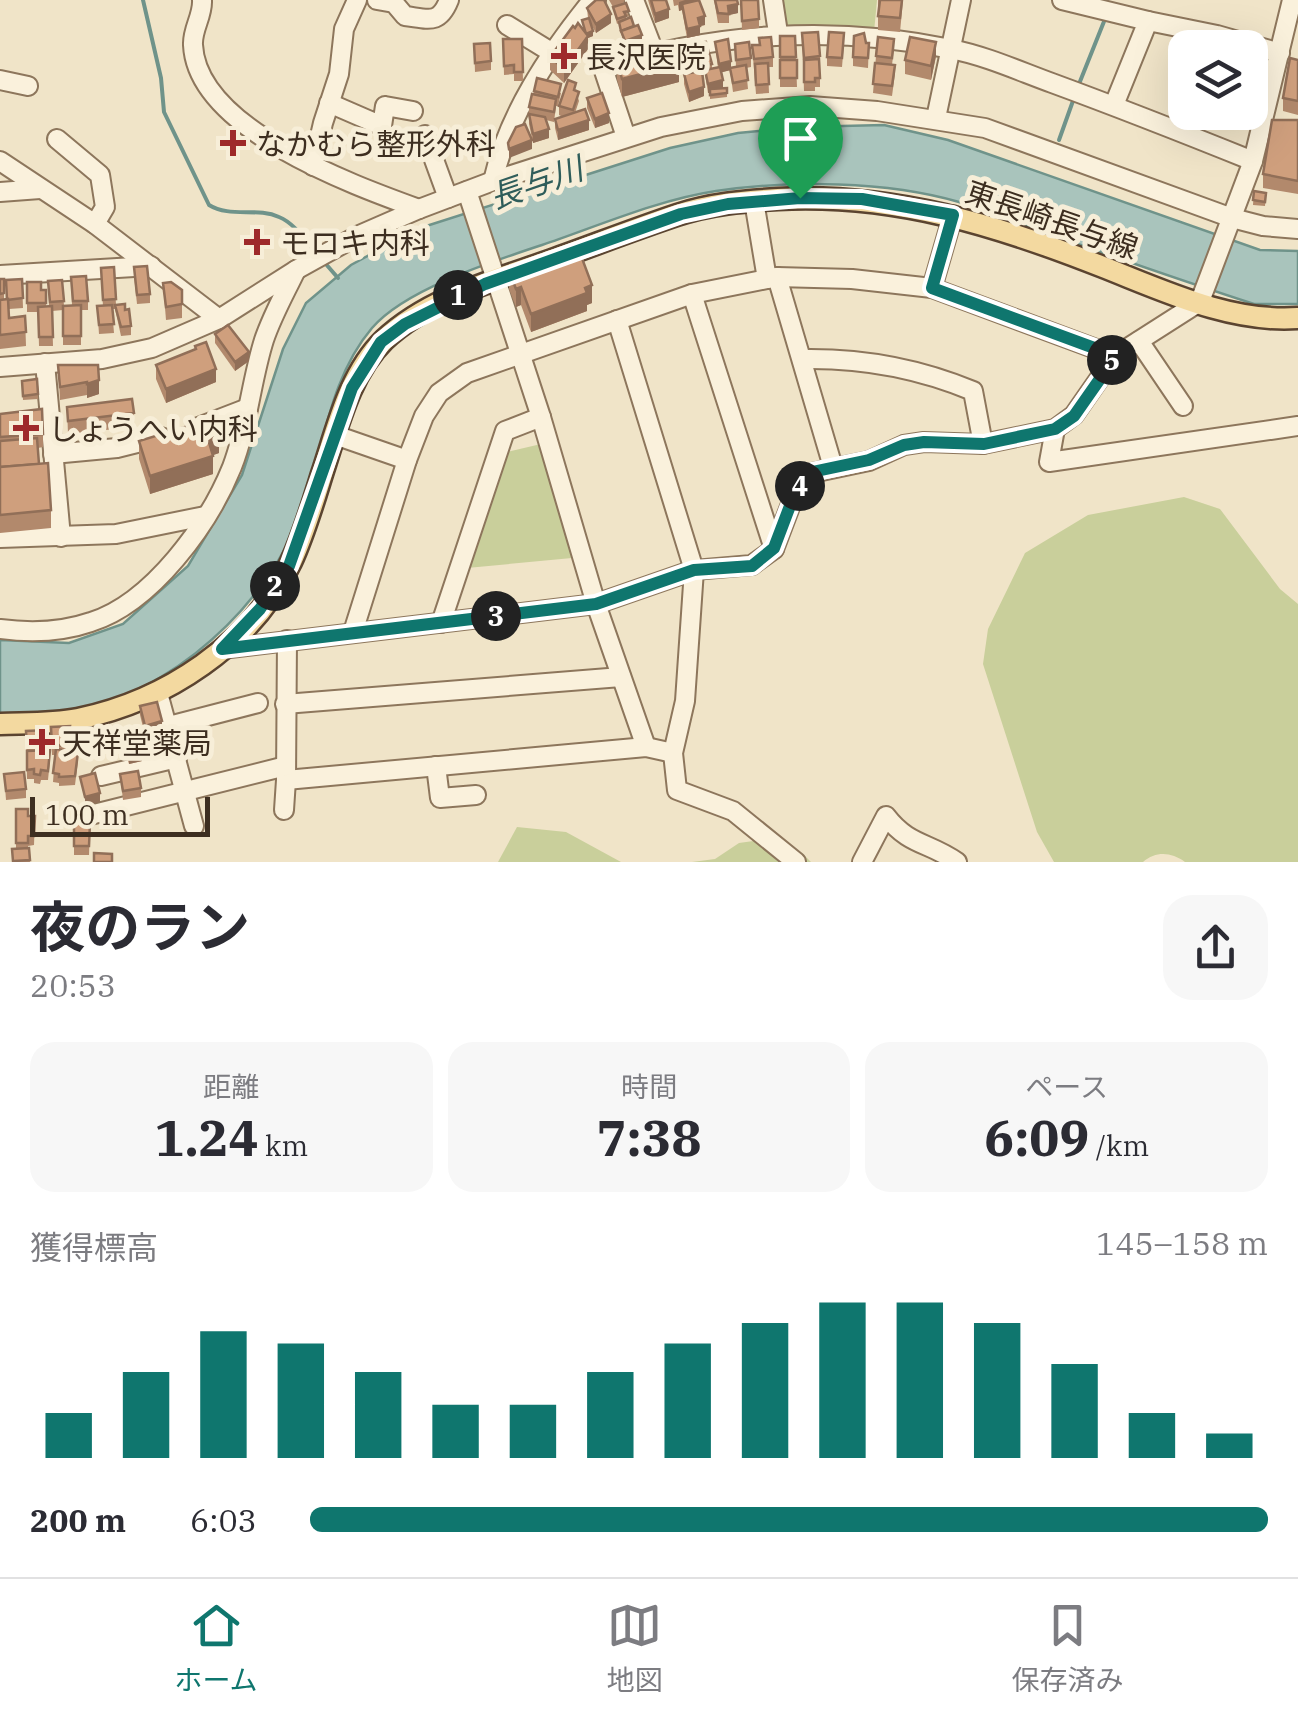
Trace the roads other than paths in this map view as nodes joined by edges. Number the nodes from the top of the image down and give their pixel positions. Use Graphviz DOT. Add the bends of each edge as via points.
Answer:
graph roads {
  1 [pos="202,0"];
  2 [pos="357,0"];
  3 [pos="377,0"];
  4 [pos="450,0"];
  5 [pos="634,0"];
  6 [pos="774,0"];
  7 [pos="961,0"];
  8 [pos="1062,0"];
  9 [pos="1292,0"];
  10 [pos="590,1"];
  11 [pos="1148,21"];
  12 [pos="507,24"];
  13 [pos="778,33"];
  14 [pos="950,48"];
  15 [pos="551,52"];
  16 [pos="654,52"];
  17 [pos="1280,53"];
  18 [pos="0,80"];
  19 [pos="28,86"];
  20 [pos="329,103"];
  21 [pos="1114,105"];
  22 [pos="413,111"];
  23 [pos="936,118"];
  24 [pos="424,135"];
  25 [pos="626,137"];
  26 [pos="57,139"];
  27 [pos="1253,160"];
  28 [pos="0,161"];
  29 [pos="313,166"];
  30 [pos="493,181"];
  31 [pos="40,189"];
  32 [pos="0,192"];
  33 [pos="468,197"];
  34 [pos="448,198"];
  35 [pos="754,200"];
  36 [pos="419,210"];
  37 [pos="953,215"];
  38 [pos="1230,222"];
  39 [pos="95,224"];
  40 [pos="1298,229"];
  41 [pos="151,266"];
  42 [pos="296,270"];
  43 [pos="0,275"];
  44 [pos="494,276"];
  45 [pos="772,278"];
  46 [pos="932,288"];
  47 [pos="692,294"];
  48 [pos="1200,300"];
  49 [pos="1298,318"];
  50 [pos="219,319"];
  51 [pos="617,320"];
  52 [pos="1139,340"];
  53 [pos="520,356"];
  54 [pos="1116,356"];
  55 [pos="803,359"];
  56 [pos="45,362"];
  57 [pos="0,367"];
  58 [pos="1183,406"];
  59 [pos="248,408"];
  60 [pos="540,417"];
  61 [pos="1298,426"];
  62 [pos="1055,429"];
  63 [pos="335,435"];
  64 [pos="984,444"];
  65 [pos="53,454"];
  66 [pos="406,460"];
  67 [pos="833,467"];
  68 [pos="205,516"];
  69 [pos="61,536"];
  70 [pos="0,538"];
  71 [pos="774,548"];
  72 [pos="694,570"];
  73 [pos="596,604"];
  74 [pos="441,622"];
  75 [pos="0,629"];
  76 [pos="353,632"];
  77 [pos="287,640"];
  78 [pos="222,649"];
  79 [pos="621,677"];
  80 [pos="158,692"];
  81 [pos="258,702"];
  82 [pos="285,704"];
  83 [pos="0,724"];
  84 [pos="168,726"];
  85 [pos="646,746"];
  86 [pos="674,753"];
  87 [pos="177,758"];
  88 [pos="436,766"];
  89 [pos="286,773"];
  90 [pos="101,776"];
  91 [pos="185,791"];
  92 [pos="476,795"];
  93 [pos="284,810"];
  94 [pos="90,815"];
  95 [pos="194,826"];
  96 [pos="771,840"];
  97 [pos="796,862"];
  98 [pos="812,862"];
  99 [pos="862,862"];
  100 [pos="957,862"];
  1 -- 29 [label="street" via="193,46 205,82 246,125"];
  2 -- 20 [label="street"];
  3 -- 4 [label="street" via="394,3 405,16 433,20"];
  5 -- 16 [label="street"];
  6 -- 13 [label="street"];
  7 -- 14 [label="street"];
  8 -- 11 [label="street"];
  9 -- 17 [label="street"];
  10 -- 15 [label="street"];
  11 -- 17 [label="street"];
  11 -- 21 [label="street"];
  12 -- 15 [label="street"];
  13 -- 14 [label="street"];
  13 -- 16 [label="street"];
  14 -- 21 [label="street"];
  14 -- 23 [label="street"];
  15 -- 30 [label="street" via="499,154"];
  16 -- 25 [label="street" via="603,68"];
  17 -- 27 [label="street"];
  18 -- 19 [label="street"];
  20 -- 22 [label="street" via="382,126 385,106"];
  20 -- 29 [label="street"];
  21 -- 27 [label="street"];
  23 -- 25 [label="street" via="776,108"];
  23 -- 38 [label="street" via="986,128"];
  24 -- 34 [label="street"];
  25 -- 30 [label="street"];
  26 -- 39 [label="street" via="100,175 105,207"];
  27 -- 38 [label="street"];
  28 -- 31 [label="street"];
  29 -- 36 [label="street"];
  30 -- 33 [label="street"];
  31 -- 32 [label="street"];
  31 -- 39 [label="street"];
  33 -- 34 [label="street"];
  33 -- 44 [label="street"];
  34 -- 36 [label="street"];
  35 -- 37 [label="main road, 東長崎長与線" via="862,199"];
  35 -- 44 [label="main road, 東長崎長与線" via="681,214"];
  35 -- 45 [label="street"];
  36 -- 42 [label="street"];
  37 -- 46 [label="street"];
  37 -- 48 [label="main road, 東長崎長与線"];
  38 -- 40 [label="street"];
  38 -- 48 [label="street"];
  39 -- 41 [label="street"];
  41 -- 43 [label="street"];
  41 -- 50 [label="street"];
  42 -- 50 [label="street"];
  42 -- 59 [label="street" via="264,339"];
  44 -- 53 [label="street"];
  44 -- 63 [label="main road, 東長崎長与線" via="381,342 352,388"];
  45 -- 46 [label="street"];
  45 -- 47 [label="street"];
  45 -- 55 [label="street"];
  46 -- 54 [label="street"];
  47 -- 51 [label="street"];
  47 -- 71 [label="street"];
  48 -- 49 [label="main road, 東長崎長与線" via="1270,320"];
  48 -- 52 [label="street"];
  50 -- 56 [label="street" via="152,348"];
  51 -- 53 [label="street"];
  51 -- 72 [label="street"];
  52 -- 54 [label="street"];
  52 -- 58 [label="street"];
  53 -- 60 [label="street"];
  53 -- 66 [label="street" via="466,372 439,392"];
  54 -- 62 [label="street" via="1074,416"];
  55 -- 64 [label="street" via="849,358 934,375 973,391"];
  55 -- 67 [label="street"];
  56 -- 57 [label="street"];
  56 -- 65 [label="street"];
  59 -- 65 [label="street" via="117,448"];
  59 -- 68 [label="street" via="232,468"];
  60 -- 73 [label="street"];
  60 -- 74 [label="street" via="505,431"];
  61 -- 62 [label="street" via="1050,462"];
  62 -- 64 [label="street"];
  63 -- 66 [label="street"];
  63 -- 78 [label="main road, 東長崎長与線" via="289,566"];
  64 -- 67 [label="street" via="914,443"];
  65 -- 69 [label="street"];
  66 -- 76 [label="street"];
  67 -- 71 [label="street" via="812,472 796,490"];
  68 -- 69 [label="street" via="116,534"];
  68 -- 75 [label="street" via="175,560 137,597 94,622 53,631"];
  69 -- 70 [label="street"];
  71 -- 72 [label="street" via="752,566"];
  72 -- 73 [label="street"];
  72 -- 86 [label="street" via="685,700"];
  73 -- 74 [label="street"];
  73 -- 79 [label="street"];
  74 -- 76 [label="street"];
  76 -- 77 [label="street"];
  77 -- 78 [label="street"];
  77 -- 82 [label="street"];
  78 -- 80 [label="main road, 東長崎長与線"];
  79 -- 82 [label="street"];
  79 -- 85 [label="street"];
  80 -- 83 [label="main road, 東長崎長与線" via="73,720"];
  80 -- 84 [label="street"];
  81 -- 84 [label="street"];
  82 -- 89 [label="street"];
  84 -- 87 [label="street"];
  85 -- 86 [label="street"];
  85 -- 88 [label="street"];
  86 -- 96 [label="street" via="677,790 733,810"];
  87 -- 90 [label="street"];
  87 -- 91 [label="street"];
  88 -- 89 [label="street"];
  88 -- 92 [label="street" via="440,798"];
  89 -- 91 [label="street"];
  89 -- 93 [label="street"];
  91 -- 94 [label="street"];
  91 -- 95 [label="street"];
  96 -- 97 [label="street"];
  96 -- 98 [label="street"];
  99 -- 100 [label="street" via="886,816 906,838"];
}
